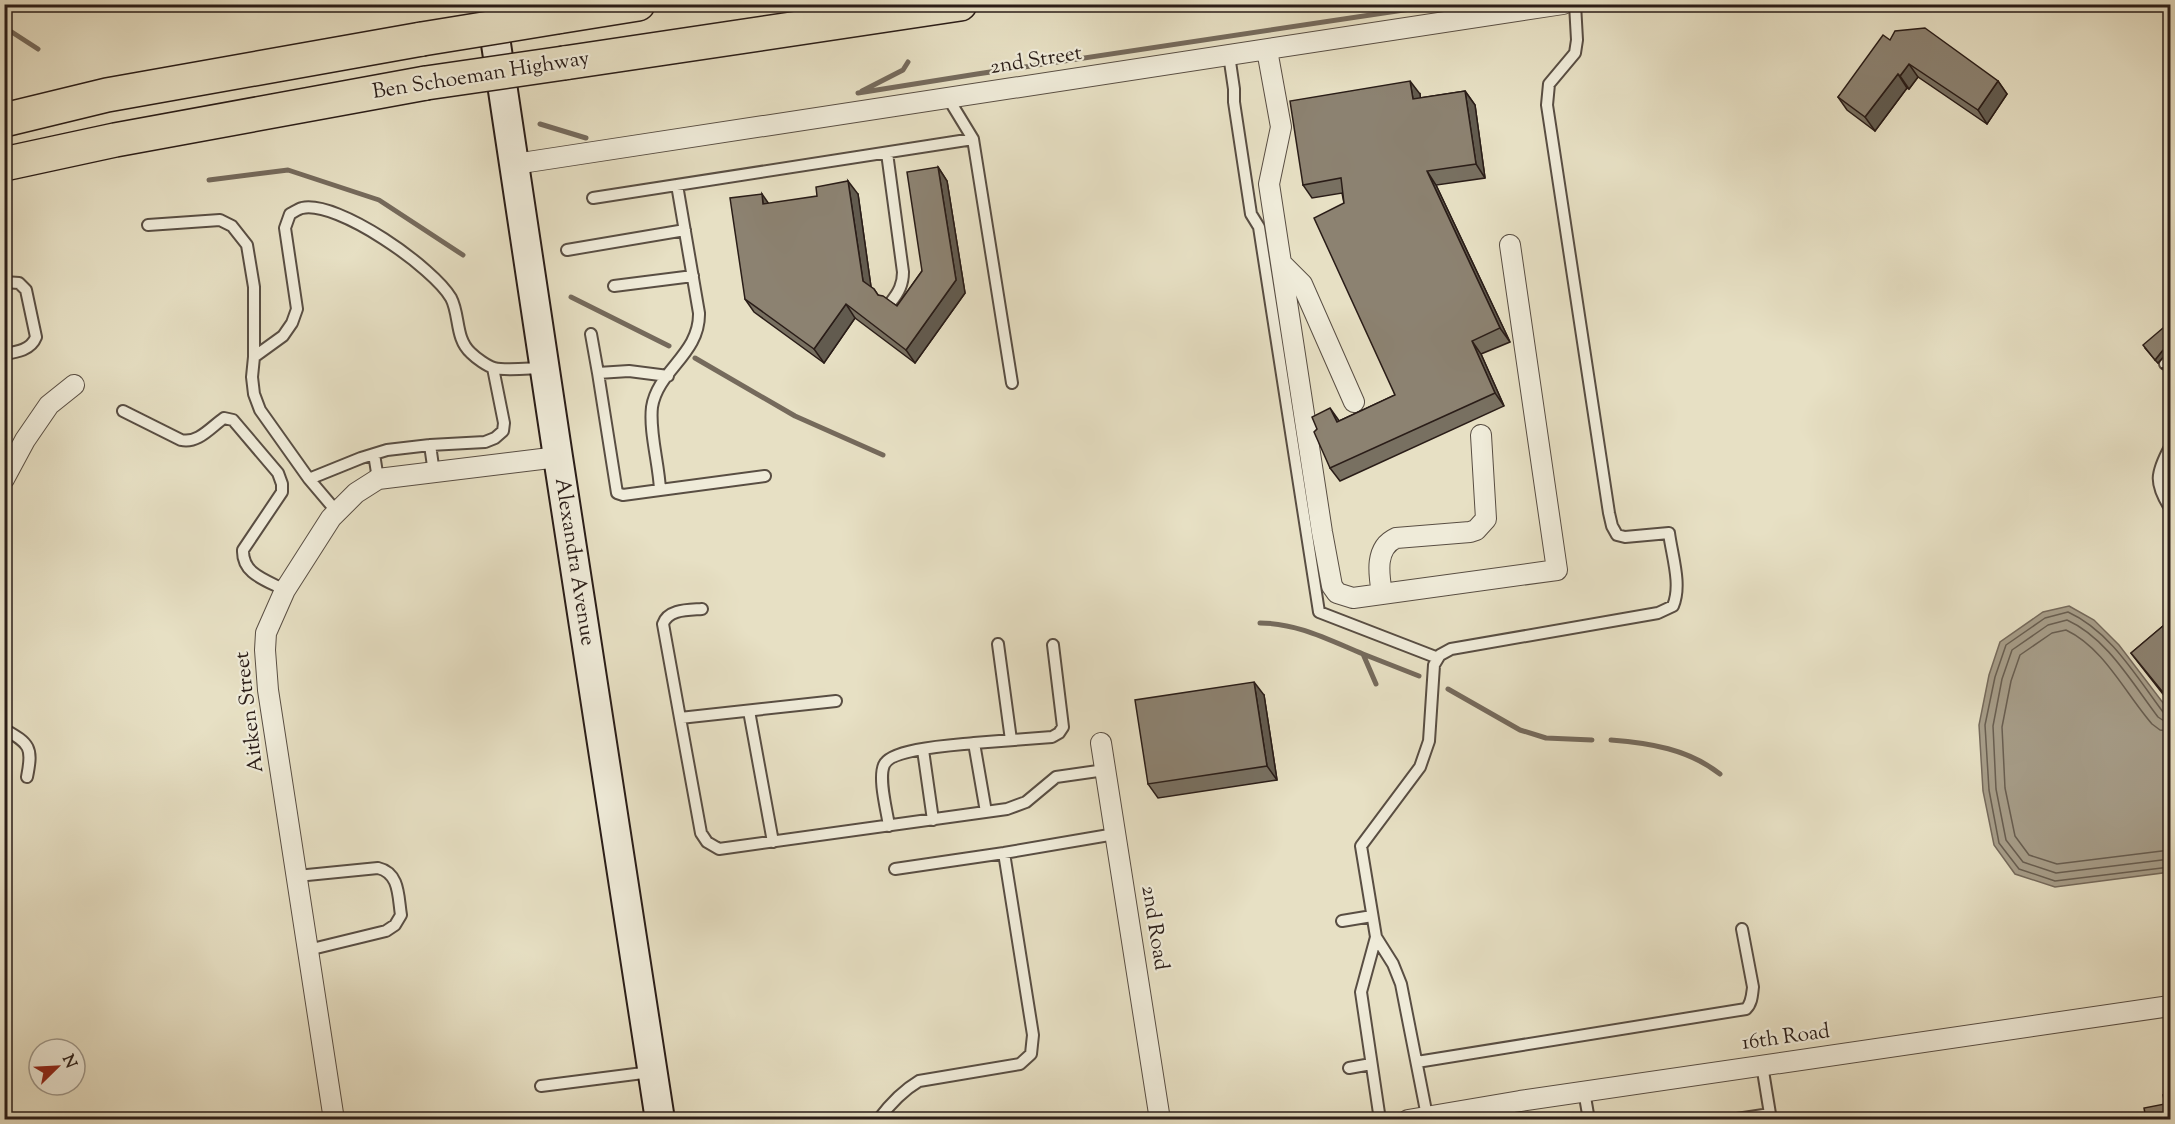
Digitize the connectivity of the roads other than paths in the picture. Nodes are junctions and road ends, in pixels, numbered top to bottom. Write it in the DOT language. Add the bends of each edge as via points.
graph roads {
  1 [pos="490,4"];
  2 [pos="638,4"];
  3 [pos="960,4"];
  4 [pos="1563,4"];
  5 [pos="1575,4"];
  6 [pos="1267,50"];
  7 [pos="1229,56"];
  8 [pos="948,98"];
  9 [pos="4,120"];
  10 [pos="973,139"];
  11 [pos="886,153"];
  12 [pos="4,164"];
  13 [pos="515,164"];
  14 [pos="677,185"];
  15 [pos="593,198"];
  16 [pos="148,225"];
  17 [pos="685,230"];
  18 [pos="1510,245"];
  19 [pos="567,250"];
  20 [pos="1282,264"];
  21 [pos="693,276"];
  22 [pos="4,282"];
  23 [pos="614,286"];
  24 [pos="891,302"];
  25 [pos="591,334"];
  26 [pos="4,354"];
  27 [pos="255,357"];
  28 [pos="494,368"];
  29 [pos="545,368"];
  30 [pos="598,373"];
  31 [pos="668,376"];
  32 [pos="1011,383"];
  33 [pos="74,385"];
  34 [pos="1354,402"];
  35 [pos="123,411"];
  36 [pos="1481,435"];
  37 [pos="430,445"];
  38 [pos="2170,447"];
  39 [pos="374,454"];
  40 [pos="558,457"];
  41 [pos="434,473"];
  42 [pos="765,476"];
  43 [pos="4,479"];
  44 [pos="309,479"];
  45 [pos="378,479"];
  46 [pos="660,490"];
  47 [pos="2170,508"];
  48 [pos="338,512"];
  49 [pos="285,590"];
  50 [pos="1382,594"];
  51 [pos="702,609"];
  52 [pos="998,644"];
  53 [pos="1053,645"];
  54 [pos="1438,658"];
  55 [pos="836,701"];
  56 [pos="749,711"];
  57 [pos="680,718"];
  58 [pos="4,729"];
  59 [pos="1011,740"];
  60 [pos="974,742"];
  61 [pos="1101,743"];
  62 [pos="923,750"];
  63 [pos="1105,770"];
  64 [pos="27,777"];
  65 [pos="986,812"];
  66 [pos="933,820"];
  67 [pos="889,826"];
  68 [pos="1115,834"];
  69 [pos="773,842"];
  70 [pos="1004,853"];
  71 [pos="895,869"];
  72 [pos="297,876"];
  73 [pos="1372,916"];
  74 [pos="1342,921"];
  75 [pos="1742,929"];
  76 [pos="1376,937"];
  77 [pos="308,950"];
  78 [pos="2170,1006"];
  79 [pos="1417,1062"];
  80 [pos="1371,1064"];
  81 [pos="1762,1065"];
  82 [pos="1348,1068"];
  83 [pos="652,1071"];
  84 [pos="541,1086"];
  85 [pos="1584,1091"];
  86 [pos="1770,1117"];
  87 [pos="1418,1118"];
  88 [pos="334,1119"];
  89 [pos="660,1119"];
  90 [pos="878,1119"];
  91 [pos="1160,1119"];
  92 [pos="1380,1119"];
  93 [pos="1589,1119"];
  94 [pos="1730,1119"];
  1 -- 13 [label="main road, Alexandra Avenue"];
  2 -- 9 [label="highway, bridge" via="107,95"];
  3 -- 12 [label="highway, Ben Schoeman Highway, bridge" via="426,83"];
  4 -- 6 [label="street, 2nd Street"];
  5 -- 54 [label="lane" via="1575,53 1549,84 1547,105 1609,513 1617,535 1669,533 1676,600 1673,606 1658,612 1451,649"];
  6 -- 7 [label="street, 2nd Street"];
  6 -- 20 [label="street" via="1281,127 1269,184"];
  7 -- 8 [label="street, 2nd Street"];
  7 -- 54 [label="lane" via="1251,214 1259,226 1319,612"];
  8 -- 10 [label="lane"];
  8 -- 13 [label="street, 2nd Street"];
  10 -- 11 [label="lane"];
  10 -- 32 [label="lane"];
  11 -- 14 [label="lane"];
  11 -- 24 [label="lane" via="903,272 899,292"];
  13 -- 29 [label="main road, Alexandra Avenue"];
  14 -- 15 [label="lane"];
  14 -- 17 [label="lane"];
  16 -- 27 [label="lane" via="220,220 240,234 247,245 254,287"];
  17 -- 19 [label="lane"];
  17 -- 21 [label="lane"];
  18 -- 50 [label="street" via="1557,570"];
  20 -- 34 [label="street" via="1302,284"];
  20 -- 50 [label="street" via="1332,586 1337,593 1353,598"];
  21 -- 23 [label="lane"];
  21 -- 31 [label="lane" via="699,325 696,338"];
  22 -- 26 [label="lane" via="19,283 26,290 36,337 34,343 19,352"];
  25 -- 30 [label="lane"];
  27 -- 28 [label="lane" via="283,336 297,309 285,228 290,214 302,208 318,208 341,214 381,236 443,285 453,301 462,339 470,352"];
  27 -- 44 [label="lane" via="252,377 260,410"];
  28 -- 29 [label="lane"];
  28 -- 37 [label="lane" via="503,431 485,442"];
  29 -- 40 [label="main road, Alexandra Avenue"];
  30 -- 31 [label="lane" via="629,371"];
  30 -- 46 [label="lane" via="617,493"];
  31 -- 46 [label="lane" via="652,406"];
  33 -- 43 [label="street" via="49,405"];
  35 -- 49 [label="lane" via="189,442 224,418 233,420 278,473 282,484 282,492 243,550 243,560 249,570"];
  36 -- 50 [label="street" via="1486,519 1470,532 1396,538 1388,542 1379,572"];
  37 -- 39 [label="lane"];
  37 -- 41 [label="lane"];
  38 -- 47 [label="lane" via="2161,464 2158,485"];
  39 -- 44 [label="lane"];
  39 -- 45 [label="lane"];
  40 -- 41 [label="street, Aitken Street"];
  40 -- 83 [label="main road, Alexandra Avenue"];
  41 -- 45 [label="street, Aitken Street"];
  42 -- 46 [label="lane"];
  44 -- 48 [label="lane"];
  45 -- 48 [label="street, Aitken Street" via="356,493"];
  48 -- 49 [label="street, Aitken Street"];
  49 -- 72 [label="street, Aitken Street" via="266,633 265,650"];
  51 -- 57 [label="lane" via="672,613 663,624"];
  52 -- 59 [label="lane"];
  53 -- 59 [label="lane" via="1063,727 1052,737"];
  54 -- 73 [label="lane" via="1434,665 1429,741 1420,767 1361,846"];
  55 -- 56 [label="lane"];
  56 -- 57 [label="lane"];
  56 -- 69 [label="lane"];
  57 -- 69 [label="lane" via="701,832 707,842 719,849"];
  58 -- 64 [label="lane" via="29,749"];
  59 -- 60 [label="lane"];
  60 -- 62 [label="lane"];
  60 -- 65 [label="lane"];
  61 -- 63 [label="street, 2nd Road"];
  62 -- 66 [label="lane"];
  62 -- 67 [label="lane" via="886,760 882,777"];
  63 -- 65 [label="lane" via="1056,777 1026,802"];
  63 -- 68 [label="street, 2nd Road"];
  65 -- 66 [label="lane"];
  66 -- 67 [label="lane"];
  67 -- 69 [label="lane"];
  68 -- 70 [label="lane"];
  68 -- 91 [label="street, 2nd Road"];
  70 -- 71 [label="lane"];
  70 -- 90 [label="lane" via="1034,1035 1031,1054 1020,1064 919,1081 906,1088"];
  72 -- 77 [label="street, Aitken Street"];
  72 -- 77 [label="lane" via="387,870 395,878 401,915 386,931"];
  73 -- 74 [label="lane"];
  73 -- 76 [label="lane"];
  75 -- 79 [label="lane" via="1752,987 1746,1009"];
  76 -- 79 [label="lane" via="1401,984"];
  76 -- 80 [label="lane" via="1360,992"];
  77 -- 88 [label="street, Aitken Street"];
  78 -- 81 [label="street, 16th Road"];
  79 -- 87 [label="lane"];
  80 -- 82 [label="lane"];
  80 -- 92 [label="lane"];
  81 -- 85 [label="street, 16th Road"];
  81 -- 86 [label="lane"];
  83 -- 84 [label="lane"];
  83 -- 89 [label="main road, Alexandra Avenue"];
  85 -- 87 [label="street, 16th Road"];
  85 -- 93 [label="lane"];
  86 -- 94 [label="lane"];
}
